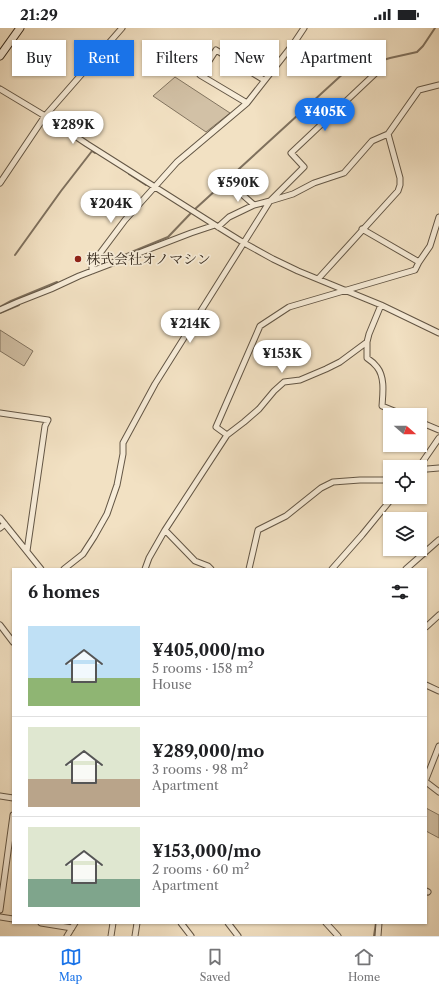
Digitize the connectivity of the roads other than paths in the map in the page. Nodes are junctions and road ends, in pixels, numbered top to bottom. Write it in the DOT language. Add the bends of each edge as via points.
graph roads {
  1 [pos="20,28"];
  2 [pos="122,28"];
  3 [pos="304,28"];
  4 [pos="0,56"];
  5 [pos="373,76"];
  6 [pos="264,80"];
  7 [pos="439,85"];
  8 [pos="0,89"];
  9 [pos="246,103"];
  10 [pos="45,116"];
  11 [pos="388,134"];
  12 [pos="228,182"];
  13 [pos="0,183"];
  14 [pos="155,187"];
  15 [pos="270,201"];
  16 [pos="254,205"];
  17 [pos="439,217"];
  18 [pos="216,226"];
  19 [pos="362,229"];
  20 [pos="244,243"];
  21 [pos="419,262"];
  22 [pos="92,271"];
  23 [pos="318,278"];
  24 [pos="347,290"];
  25 [pos="381,305"];
  26 [pos="0,310"];
  27 [pos="439,333"];
  28 [pos="367,342"];
  29 [pos="387,408"];
  30 [pos="0,413"];
  31 [pos="427,425"];
  32 [pos="439,430"];
  33 [pos="227,435"];
  34 [pos="439,438"];
  35 [pos="424,460"];
  36 [pos="427,468"];
  37 [pos="439,468"];
  38 [pos="383,480"];
  39 [pos="388,504"];
  40 [pos="0,518"];
  41 [pos="5,524"];
  42 [pos="0,528"];
  43 [pos="165,530"];
  44 [pos="439,540"];
  45 [pos="27,551"];
  46 [pos="40,568"];
  47 [pos="65,568"];
  48 [pos="145,568"];
  49 [pos="210,568"];
  50 [pos="249,568"];
  51 [pos="333,568"];
  52 [pos="407,568"];
  53 [pos="439,615"];
  54 [pos="0,625"];
  55 [pos="427,626"];
  56 [pos="12,641"];
  57 [pos="427,685"];
  58 [pos="439,691"];
  59 [pos="439,746"];
  60 [pos="427,777"];
  61 [pos="427,781"];
  62 [pos="439,792"];
  63 [pos="0,796"];
  64 [pos="12,798"];
  65 [pos="12,822"];
  66 [pos="0,910"];
  67 [pos="0,916"];
  68 [pos="12,919"];
  69 [pos="57,924"];
  70 [pos="113,924"];
  71 [pos="137,924"];
  72 [pos="182,924"];
  73 [pos="229,924"];
  74 [pos="327,924"];
  75 [pos="379,924"];
  76 [pos="73,925"];
  77 [pos="235,935"];
  78 [pos="67,936"];
  79 [pos="112,936"];
  80 [pos="135,936"];
  81 [pos="191,936"];
  82 [pos="338,936"];
  83 [pos="378,936"];
  1 -- 4 [label="street"];
  2 -- 10 [label="street"];
  3 -- 6 [label="street"];
  5 -- 15 [label="street" via="291,153 304,167"];
  6 -- 9 [label="street"];
  6 -- 9 [label="street" via="216,50 200,75"];
  7 -- 11 [label="street" via="419,90"];
  8 -- 10 [label="street"];
  9 -- 14 [label="street" via="177,162"];
  10 -- 13 [label="street"];
  10 -- 14 [label="street"];
  11 -- 15 [label="street" via="372,141 344,173"];
  11 -- 19 [label="street" via="400,185 398,191"];
  12 -- 16 [label="street"];
  14 -- 18 [label="street"];
  14 -- 22 [label="street" via="101,251 92,264"];
  15 -- 16 [label="street"];
  15 -- 20 [label="street"];
  16 -- 18 [label="street"];
  17 -- 21 [label="street" via="430,246"];
  18 -- 20 [label="street"];
  18 -- 22 [label="street"];
  19 -- 21 [label="street"];
  19 -- 23 [label="street"];
  20 -- 23 [label="street" via="292,268"];
  20 -- 47 [label="street" via="155,384 124,443 117,485 107,514 83,554"];
  21 -- 24 [label="street" via="415,270"];
  22 -- 26 [label="street"];
  23 -- 24 [label="street"];
  24 -- 25 [label="street"];
  24 -- 33 [label="street" via="289,307 260,326 216,427"];
  25 -- 27 [label="street"];
  25 -- 28 [label="street"];
  28 -- 29 [label="street" via="366,358 376,366 380,374 384,388 382,406"];
  28 -- 33 [label="street" via="326,369 300,380 284,382 259,409"];
  30 -- 45 [label="street" via="48,420 45,426"];
  31 -- 32 [label="street"];
  33 -- 43 [label="street"];
  34 -- 35 [label="street"];
  36 -- 37 [label="street"];
  38 -- 50 [label="street" via="333,482 321,488 286,516 258,530"];
  39 -- 51 [label="street"];
  40 -- 41 [label="street"];
  41 -- 42 [label="street"];
  41 -- 45 [label="street"];
  43 -- 48 [label="street"];
  43 -- 49 [label="street" via="195,561"];
  44 -- 52 [label="street"];
  45 -- 46 [label="street"];
  53 -- 55 [label="street"];
  54 -- 56 [label="street"];
  57 -- 58 [label="street"];
  59 -- 60 [label="street"];
  61 -- 62 [label="street"];
  63 -- 64 [label="street"];
  65 -- 66 [label="street"];
  67 -- 68 [label="street"];
  69 -- 76 [label="street"];
  70 -- 79 [label="street"];
  71 -- 80 [label="street"];
  72 -- 81 [label="street"];
  73 -- 77 [label="street"];
  74 -- 82 [label="street"];
  75 -- 83 [label="street"];
  76 -- 78 [label="street"];
}
